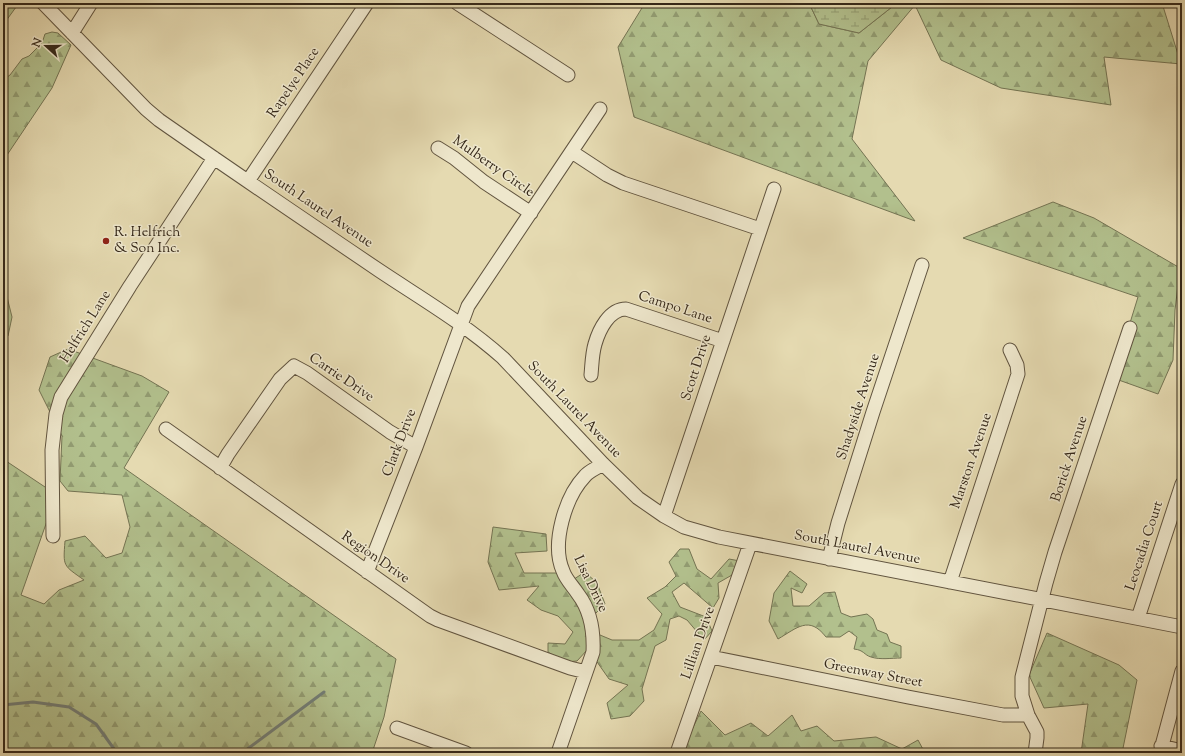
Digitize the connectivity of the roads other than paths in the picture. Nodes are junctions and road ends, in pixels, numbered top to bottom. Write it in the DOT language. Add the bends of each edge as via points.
graph roads {
  1 [pos="43,3"];
  2 [pos="91,3"];
  3 [pos="367,3"];
  4 [pos="457,3"];
  5 [pos="72,33"];
  6 [pos="568,75"];
  7 [pos="600,108"];
  8 [pos="438,148"];
  9 [pos="572,152"];
  10 [pos="214,158"];
  11 [pos="248,181"];
  12 [pos="774,189"];
  13 [pos="531,213"];
  14 [pos="760,229"];
  15 [pos="922,265"];
  16 [pos="461,324"];
  17 [pos="1130,328"];
  18 [pos="723,341"];
  19 [pos="1010,350"];
  20 [pos="591,375"];
  21 [pos="166,429"];
  22 [pos="416,447"];
  23 [pos="603,464"];
  24 [pos="220,468"];
  25 [pos="1182,484"];
  26 [pos="664,516"];
  27 [pos="53,536"];
  28 [pos="750,544"];
  29 [pos="829,559"];
  30 [pos="367,572"];
  31 [pos="950,582"];
  32 [pos="1042,600"];
  33 [pos="1138,618"];
  34 [pos="1182,627"];
  35 [pos="711,657"];
  36 [pos="1182,671"];
  37 [pos="586,672"];
  38 [pos="1028,715"];
  39 [pos="397,728"];
  40 [pos="1161,750"];
  41 [pos="1182,751"];
  42 [pos="466,753"];
  43 [pos="558,753"];
  44 [pos="677,753"];
  45 [pos="1035,753"];
  1 -- 5 [label="street, South Laurel Avenue"];
  2 -- 5 [label="street"];
  3 -- 11 [label="street, Rapelye Place"];
  4 -- 6 [label="street"];
  5 -- 10 [label="street, South Laurel Avenue" via="146,109"];
  7 -- 9 [label="street"];
  8 -- 13 [label="street, Mulberry Circle"];
  9 -- 13 [label="street"];
  9 -- 14 [label="street" via="623,183"];
  10 -- 11 [label="street, South Laurel Avenue"];
  10 -- 27 [label="street, Helfrich Lane" via="126,293 60,401 52,450"];
  11 -- 16 [label="street, South Laurel Avenue"];
  12 -- 14 [label="street, Scott Drive"];
  13 -- 16 [label="street" via="468,306"];
  14 -- 18 [label="street, Scott Drive"];
  15 -- 29 [label="street, Shadyside Avenue" via="873,412"];
  16 -- 22 [label="street, Clark Drive"];
  16 -- 23 [label="street, South Laurel Avenue" via="503,358"];
  17 -- 32 [label="street, Borick Avenue" via="1055,552"];
  18 -- 20 [label="street, Campo Lane" via="621,309 611,315 594,345"];
  18 -- 26 [label="street, Scott Drive"];
  19 -- 31 [label="street, Marston Avenue" via="1018,374"];
  21 -- 24 [label="street, Region Drive"];
  22 -- 24 [label="street, Carrie Drive" via="294,366 280,380"];
  22 -- 30 [label="street, Clark Drive"];
  23 -- 26 [label="street, South Laurel Avenue" via="632,493"];
  23 -- 37 [label="street, Lisa Drive" via="586,474 576,489 558,540 563,571 583,601 592,624 593,652"];
  24 -- 30 [label="street, Region Drive"];
  25 -- 33 [label="street, Leocadia Court"];
  26 -- 28 [label="street, South Laurel Avenue" via="696,531"];
  28 -- 29 [label="street, South Laurel Avenue"];
  28 -- 35 [label="street, Lillian Drive"];
  29 -- 31 [label="street, South Laurel Avenue"];
  30 -- 37 [label="street, Region Drive" via="438,620"];
  31 -- 32 [label="street, South Laurel Avenue"];
  32 -- 33 [label="street, South Laurel Avenue"];
  32 -- 38 [label="street, Borick Avenue" via="1022,677 1022,696"];
  33 -- 34 [label="street, South Laurel Avenue"];
  35 -- 38 [label="street, Greenway Street" via="1002,715"];
  35 -- 44 [label="street, Lillian Drive"];
  36 -- 40 [label="street"];
  37 -- 43 [label="street, Lisa Drive"];
  38 -- 45 [label="street, Borick Avenue" via="1037,732"];
  39 -- 42 [label="street"];
  40 -- 41 [label="street"];
}
